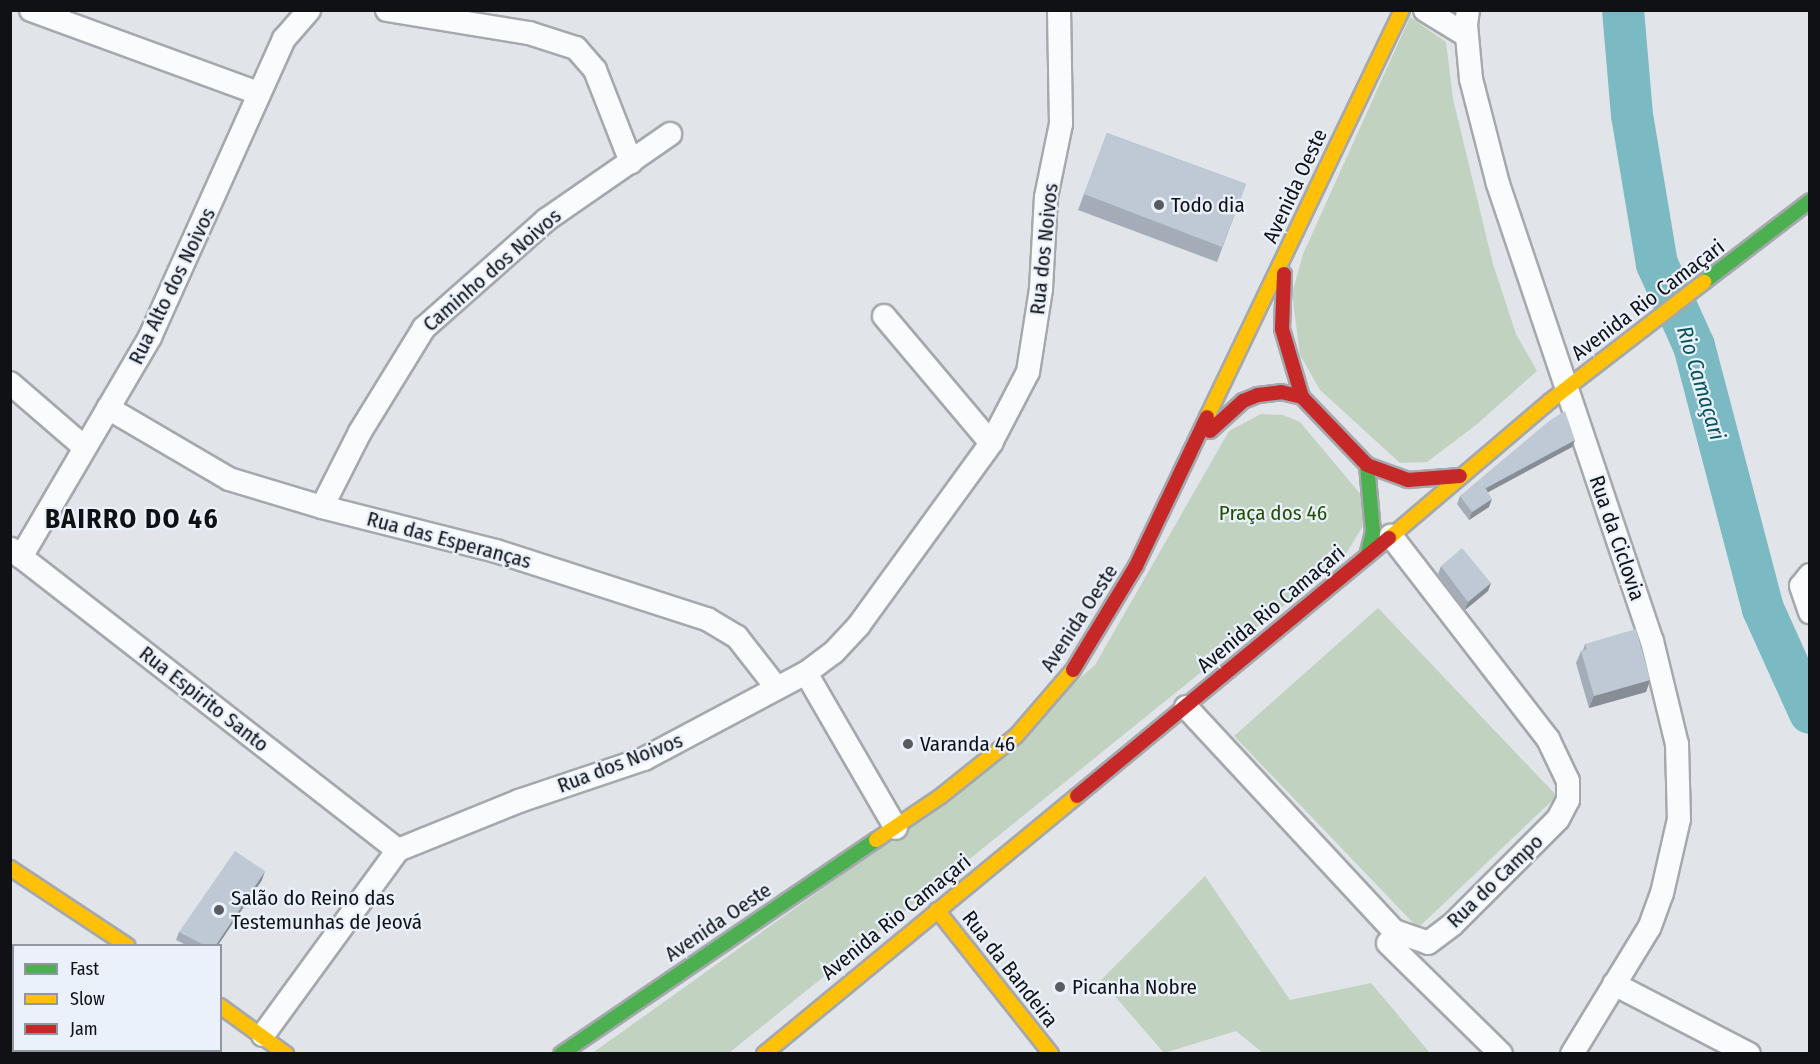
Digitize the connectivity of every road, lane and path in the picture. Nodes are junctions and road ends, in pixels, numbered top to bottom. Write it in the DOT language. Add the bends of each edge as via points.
graph roads {
  1 [pos="32,10"];
  2 [pos="309,10"];
  3 [pos="387,10"];
  4 [pos="1059,10"];
  5 [pos="1402,10"];
  6 [pos="1425,10"];
  7 [pos="1468,10"];
  8 [pos="1466,35"];
  9 [pos="258,93"];
  10 [pos="670,134"];
  11 [pos="630,162"];
  12 [pos="1809,201"];
  13 [pos="1287,252"];
  14 [pos="884,316"];
  15 [pos="10,383"];
  16 [pos="1565,388"];
  17 [pos="1302,397"];
  18 [pos="108,408"];
  19 [pos="991,443"];
  20 [pos="1197,445"];
  21 [pos="83,446"];
  22 [pos="1367,465"];
  23 [pos="1460,476"];
  24 [pos="322,507"];
  25 [pos="1391,536"];
  26 [pos="16,553"];
  27 [pos="1367,556"];
  28 [pos="1809,574"];
  29 [pos="1809,612"];
  30 [pos="806,673"];
  31 [pos="776,687"];
  32 [pos="1186,707"];
  33 [pos="896,828"];
  34 [pos="398,850"];
  35 [pos="10,868"];
  36 [pos="937,910"];
  37 [pos="1388,943"];
  38 [pos="126,944"];
  39 [pos="1614,984"];
  40 [pos="222,1007"];
  41 [pos="263,1035"];
  42 [pos="286,1053"];
  43 [pos="561,1053"];
  44 [pos="764,1053"];
  45 [pos="1051,1053"];
  46 [pos="1501,1053"];
  47 [pos="1572,1053"];
  48 [pos="1749,1053"];
  1 -- 9 [label="street"];
  2 -- 9 [label="street, Rua Alto dos Noivos" via="284,39"];
  3 -- 11 [label="street" via="512,29 576,48 595,70"];
  4 -- 19 [label="street, Rua dos Noivos" via="1061,124 1045,206 1033,347 1028,372"];
  5 -- 13 [label="street, Avenida Oeste"];
  6 -- 8 [label="street"];
  7 -- 8 [label="street, Rua da Ciclovia"];
  8 -- 16 [label="street, Rua da Ciclovia" via="1473,88 1498,184"];
  9 -- 18 [label="street, Rua Alto dos Noivos" via="187,260 150,337"];
  10 -- 11 [label="street, Caminho dos Noivos"];
  11 -- 24 [label="street, Caminho dos Noivos" via="520,241 424,328 360,432"];
  12 -- 16 [label="street, Avenida Rio Camaçari"];
  13 -- 17 [label="street" via="1282,329"];
  13 -- 20 [label="street, Avenida Oeste"];
  14 -- 19 [label="street"];
  15 -- 21 [label="street"];
  16 -- 23 [label="street, Avenida Rio Camaçari"];
  16 -- 39 [label="street, Rua da Ciclovia" via="1669,699 1681,787 1672,860 1662,893 1648,928"];
  17 -- 20 [label="street" via="1281,392 1242,401"];
  17 -- 22 [label="street"];
  18 -- 21 [label="street, Rua Alto dos Noivos"];
  18 -- 24 [label="street, Rua das Esperanças" via="229,479"];
  19 -- 30 [label="street, Rua dos Noivos" via="859,625 834,652"];
  20 -- 33 [label="street, Avenida Oeste" via="1112,611 1056,693 1016,736"];
  21 -- 26 [label="street, Rua Alto dos Noivos"];
  22 -- 23 [label="street" via="1408,480"];
  22 -- 27 [label="street" via="1373,532"];
  23 -- 25 [label="street, Avenida Rio Camaçari"];
  24 -- 31 [label="street, Rua das Esperanças" via="496,551 707,619 737,637"];
  25 -- 27 [label="street, Avenida Rio Camaçari"];
  25 -- 32 [label="street, Rua do Campo" via="1548,739 1568,781 1568,800 1558,819 1453,924 1428,943 1394,931"];
  26 -- 34 [label="street, Rua Espirito Santo"];
  27 -- 32 [label="street, Avenida Rio Camaçari"];
  28 -- 29 [label="street" via="1801,586"];
  30 -- 31 [label="street, Rua dos Noivos"];
  30 -- 33 [label="street"];
  31 -- 34 [label="street, Rua dos Noivos" via="644,759 519,801"];
  32 -- 36 [label="street, Avenida Rio Camaçari"];
  33 -- 43 [label="street, Avenida Oeste"];
  34 -- 41 [label="street"];
  35 -- 38 [label="street"];
  36 -- 44 [label="street, Avenida Rio Camaçari"];
  36 -- 45 [label="street, Rua da Bandeira"];
  37 -- 46 [label="street"];
  39 -- 47 [label="street, Rua da Ciclovia"];
  39 -- 48 [label="street"];
  40 -- 41 [label="street"];
  41 -- 42 [label="street"];
}
